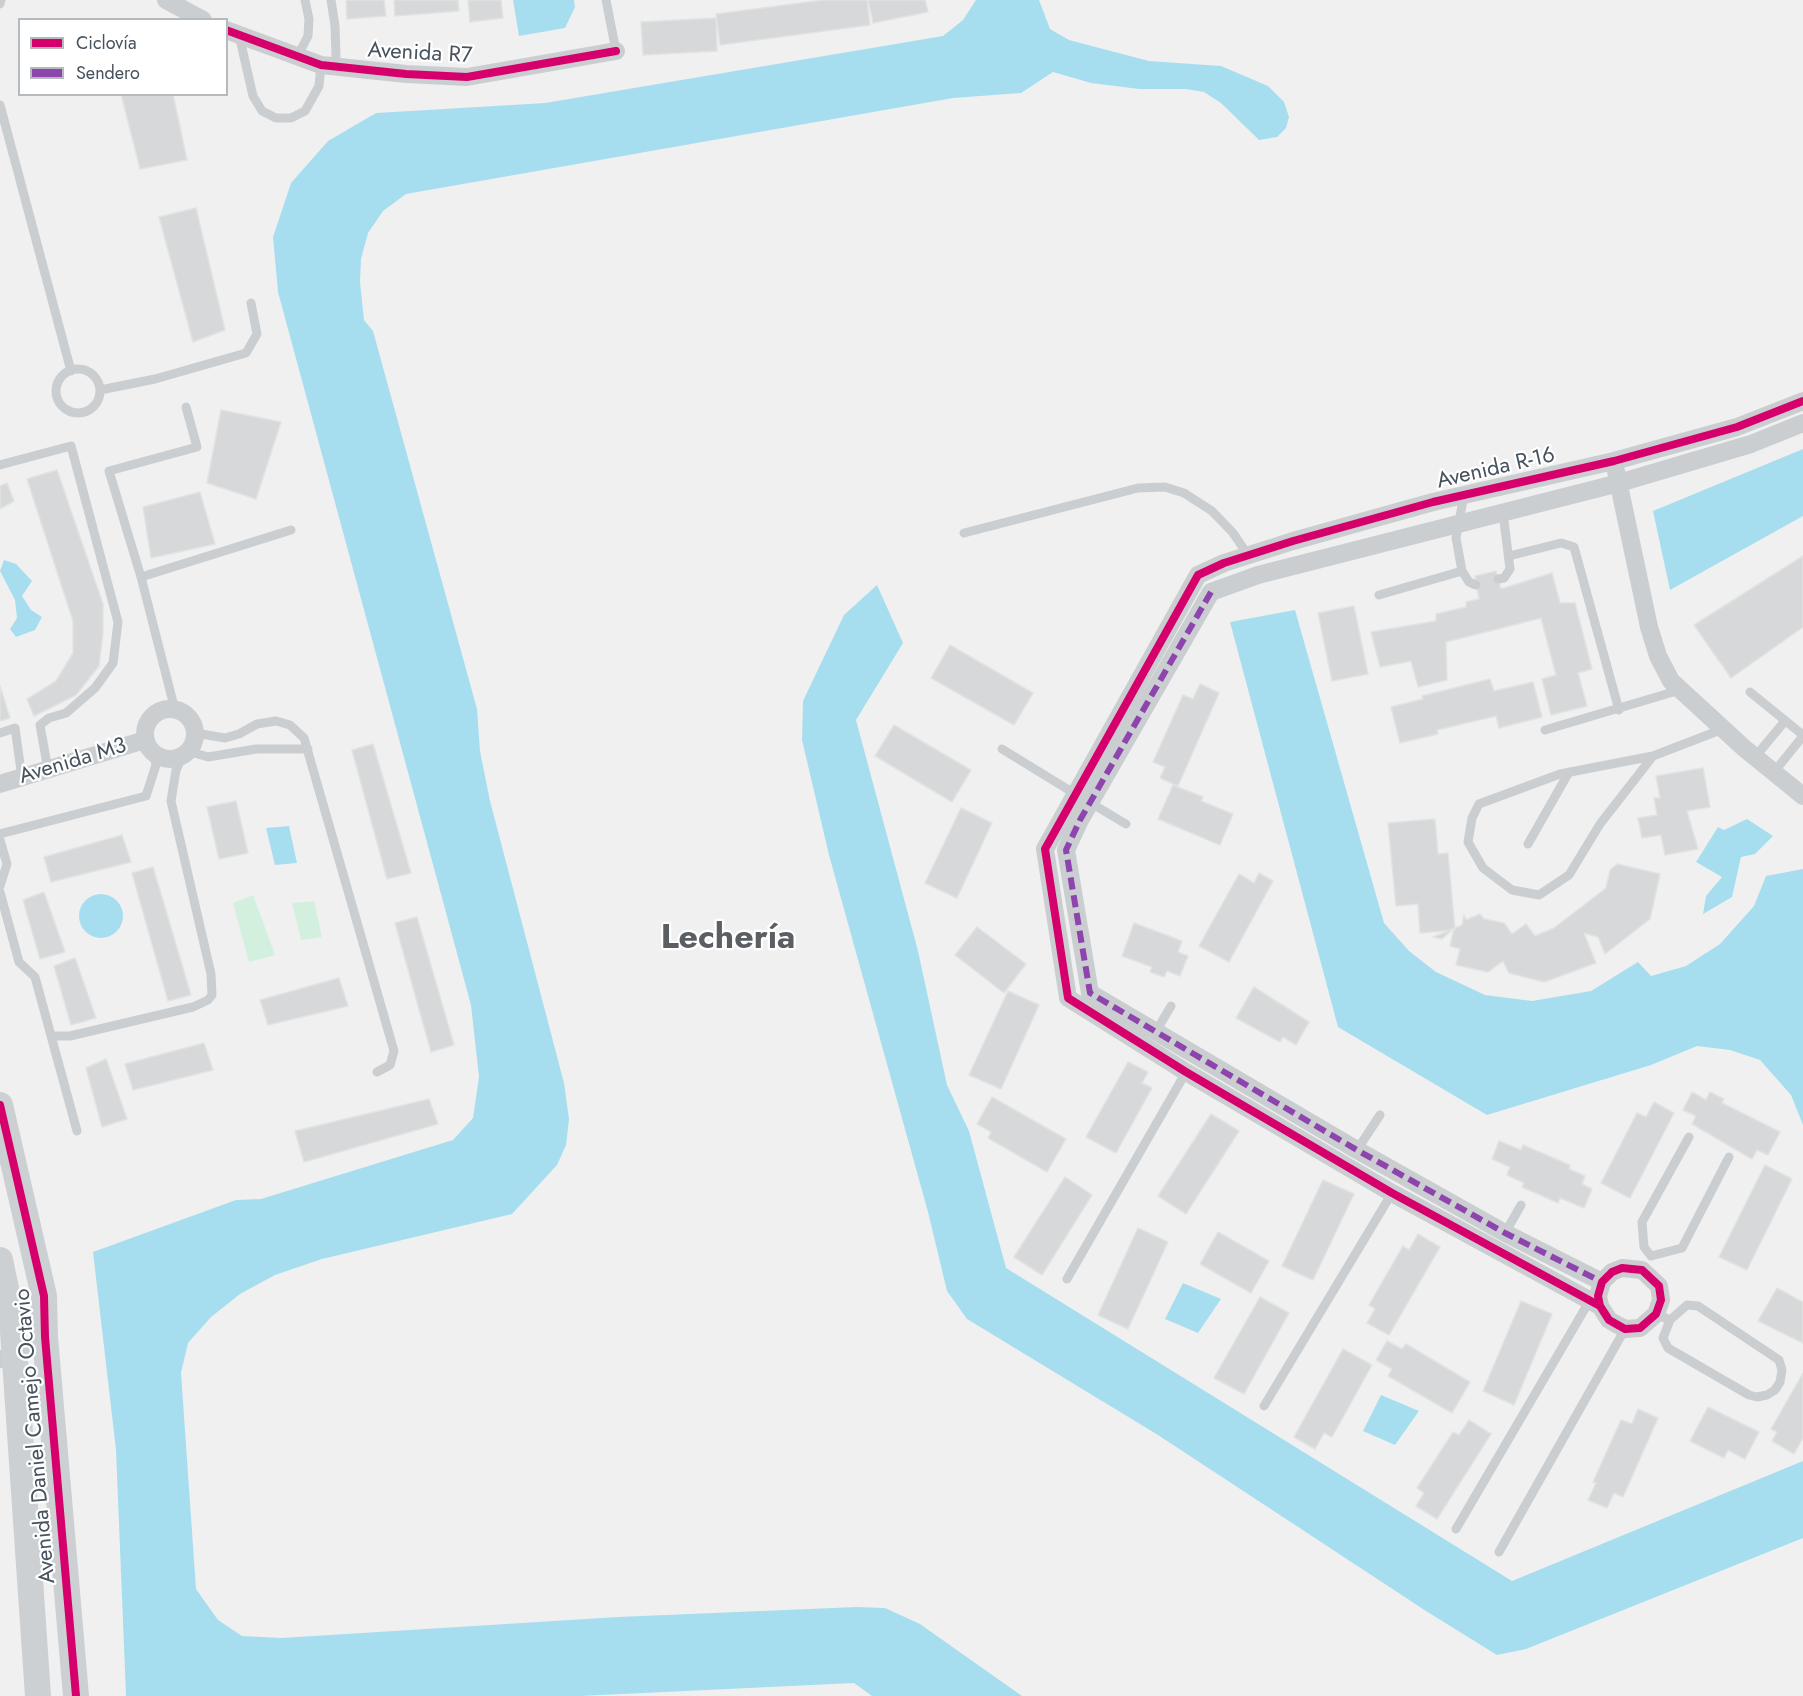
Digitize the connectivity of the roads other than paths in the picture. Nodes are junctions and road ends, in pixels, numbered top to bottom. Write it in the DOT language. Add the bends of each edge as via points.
graph roads {
  1 [pos="166,0"];
  2 [pos="305,0"];
  3 [pos="331,0"];
  4 [pos="606,0"];
  5 [pos="199,18"];
  6 [pos="233,33"];
  7 [pos="616,51"];
  8 [pos="297,57"];
  9 [pos="327,66"];
  10 [pos="0,105"];
  11 [pos="251,303"];
  12 [pos="71,371"];
  13 [pos="100,390"];
  14 [pos="1803,401"];
  15 [pos="186,407"];
  16 [pos="1803,423"];
  17 [pos="1614,461"];
  18 [pos="0,465"];
  19 [pos="1619,483"];
  20 [pos="1464,495"];
  21 [pos="1503,513"];
  22 [pos="1457,525"];
  23 [pos="291,530"];
  24 [pos="964,533"];
  25 [pos="1248,555"];
  26 [pos="1509,556"];
  27 [pos="1462,572"];
  28 [pos="1198,575"];
  29 [pos="141,577"];
  30 [pos="1498,579"];
  31 [pos="1476,585"];
  32 [pos="1211,592"];
  33 [pos="1379,595"];
  34 [pos="1680,690"];
  35 [pos="1750,693"];
  36 [pos="175,710"];
  37 [pos="1618,710"];
  38 [pos="1785,721"];
  39 [pos="1723,729"];
  40 [pos="1545,730"];
  41 [pos="0,733"];
  42 [pos="195,733"];
  43 [pos="1803,735"];
  44 [pos="149,747"];
  45 [pos="309,749"];
  46 [pos="1002,749"];
  47 [pos="186,753"];
  48 [pos="1653,756"];
  49 [pos="1755,757"];
  50 [pos="48,771"];
  51 [pos="1569,772"];
  52 [pos="1774,772"];
  53 [pos="21,778"];
  54 [pos="0,784"];
  55 [pos="1803,796"];
  56 [pos="1082,798"];
  57 [pos="1126,824"];
  58 [pos="0,834"];
  59 [pos="0,840"];
  60 [pos="1528,844"];
  61 [pos="0,886"];
  62 [pos="0,892"];
  63 [pos="1171,1006"];
  64 [pos="1156,1031"];
  65 [pos="52,1036"];
  66 [pos="1146,1048"];
  67 [pos="377,1072"];
  68 [pos="1186,1072"];
  69 [pos="0,1105"];
  70 [pos="1298,1115"];
  71 [pos="1380,1115"];
  72 [pos="77,1131"];
  73 [pos="1288,1132"];
  74 [pos="1689,1137"];
  75 [pos="1357,1150"];
  76 [pos="1729,1157"];
  77 [pos="1347,1166"];
  78 [pos="1392,1193"];
  79 [pos="1521,1205"];
  80 [pos="1505,1233"];
  81 [pos="1494,1251"];
  82 [pos="0,1260"];
  83 [pos="1646,1263"];
  84 [pos="1067,1279"];
  85 [pos="1602,1282"];
  86 [pos="1595,1303"];
  87 [pos="1663,1317"];
  88 [pos="1625,1329"];
  89 [pos="45,1337"];
  90 [pos="7,1347"];
  91 [pos="0,1403"];
  92 [pos="1264,1406"];
  93 [pos="19,1428"];
  94 [pos="1456,1529"];
  95 [pos="1499,1552"];
  96 [pos="38,1696"];
  97 [pos="76,1696"];
  1 -- 5 [label="street"];
  2 -- 8 [label="lane" via="308,36"];
  3 -- 9 [label="lane" via="336,57"];
  4 -- 7 [label="lane"];
  6 -- 8 [label="street, Avenida R7"];
  6 -- 9 [label="lane" via="253,96 262,111 276,118 291,118 305,111"];
  7 -- 9 [label="street, Avenida R7" via="467,77"];
  8 -- 9 [label="street, Avenida R7"];
  10 -- 12 [label="lane"];
  11 -- 13 [label="lane" via="256,334 246,353"];
  12 -- 13 [label="lane" via="93,375"];
  12 -- 13 [label="lane" via="56,387 57,399 68,411 90,410 98,401"];
  14 -- 17 [label="street, Avenida R-16" via="1737,427"];
  15 -- 29 [label="lane" via="197,447 109,471"];
  16 -- 19 [label="street, Avenida R-16" via="1751,444"];
  17 -- 19 [label="street"];
  17 -- 20 [label="street, Avenida R-16"];
  18 -- 50 [label="lane" via="71,446 118,622 113,663 95,688 66,713 40,725"];
  19 -- 21 [label="street, Avenida R-16"];
  19 -- 34 [label="street" via="1649,627 1658,656"];
  20 -- 22 [label="lane"];
  20 -- 25 [label="street, Avenida R-16"];
  21 -- 22 [label="street, Avenida R-16"];
  21 -- 26 [label="lane"];
  22 -- 27 [label="lane"];
  22 -- 32 [label="street, Avenida R-16" via="1258,575"];
  23 -- 29 [label="lane"];
  24 -- 25 [label="lane" via="1156,486 1184,493 1203,504 1233,533"];
  25 -- 28 [label="street, Avenida R-16"];
  26 -- 30 [label="lane" via="1510,569 1504,578"];
  26 -- 37 [label="lane" via="1561,543 1574,547"];
  27 -- 31 [label="lane"];
  27 -- 33 [label="lane"];
  28 -- 32 [label="street"];
  28 -- 56 [label="street"];
  29 -- 36 [label="lane"];
  32 -- 56 [label="street"];
  34 -- 37 [label="lane"];
  34 -- 39 [label="street"];
  35 -- 38 [label="lane"];
  36 -- 42 [label="street" via="191,721"];
  36 -- 44 [label="street" via="161,711 150,719 144,732"];
  37 -- 40 [label="lane"];
  38 -- 43 [label="lane"];
  38 -- 49 [label="lane"];
  39 -- 48 [label="lane"];
  39 -- 49 [label="street"];
  41 -- 53 [label="lane" via="15,728"];
  42 -- 45 [label="lane" via="225,738 257,724 276,721 298,730"];
  42 -- 47 [label="street"];
  43 -- 52 [label="lane"];
  44 -- 47 [label="street" via="165,759"];
  44 -- 50 [label="street, Avenida M3"];
  44 -- 58 [label="lane" via="156,765 146,796"];
  45 -- 47 [label="lane" via="256,749 208,757"];
  45 -- 67 [label="lane" via="394,1051 390,1065"];
  46 -- 56 [label="lane"];
  47 -- 65 [label="lane" via="176,770 171,801 211,974 212,994 193,1007 70,1036"];
  48 -- 51 [label="lane"];
  48 -- 51 [label="lane" via="1600,824 1569,875 1539,895 1512,890 1483,868 1468,842 1472,818 1479,804"];
  49 -- 52 [label="street"];
  50 -- 53 [label="street, Avenida M3"];
  51 -- 60 [label="lane"];
  52 -- 55 [label="street"];
  53 -- 54 [label="street, Avenida M3"];
  56 -- 57 [label="lane"];
  56 -- 64 [label="street" via="1066,850 1090,993"];
  56 -- 66 [label="street" via="1045,849 1068,998"];
  59 -- 61 [label="lane" via="7,864"];
  62 -- 65 [label="lane" via="19,962 35,977"];
  63 -- 64 [label="lane"];
  64 -- 66 [label="lane"];
  64 -- 70 [label="street"];
  65 -- 72 [label="lane"];
  66 -- 68 [label="street"];
  68 -- 73 [label="street"];
  68 -- 84 [label="lane"];
  69 -- 89 [label="street, Avenida Daniel Camejo Octavio" via="44,1296"];
  70 -- 73 [label="street"];
  70 -- 75 [label="street"];
  71 -- 75 [label="lane"];
  73 -- 77 [label="street"];
  74 -- 83 [label="lane" via="1642,1222"];
  75 -- 77 [label="lane"];
  75 -- 80 [label="street"];
  76 -- 83 [label="lane" via="1682,1248"];
  77 -- 78 [label="street"];
  78 -- 81 [label="street"];
  78 -- 92 [label="lane"];
  79 -- 80 [label="lane"];
  80 -- 81 [label="lane"];
  80 -- 85 [label="street"];
  81 -- 86 [label="street"];
  82 -- 90 [label="street, Avenida Daniel Camejo Octavio" via="12,1317"];
  83 -- 85 [label="street" via="1612,1272"];
  83 -- 87 [label="street" via="1659,1286"];
  85 -- 86 [label="street"];
  86 -- 88 [label="street" via="1609,1320"];
  86 -- 94 [label="lane"];
  87 -- 87 [label="lane" via="1687,1305 1698,1306 1779,1360 1780,1382 1767,1395 1749,1395 1668,1348 1663,1338"];
  87 -- 88 [label="street" via="1640,1328"];
  88 -- 95 [label="lane"];
  89 -- 90 [label="street"];
  89 -- 97 [label="street, Avenida Daniel Camejo Octavio"];
  90 -- 93 [label="street, Avenida Daniel Camejo Octavio"];
  91 -- 93 [label="street"];
  93 -- 96 [label="street, Avenida Daniel Camejo Octavio"];
}
